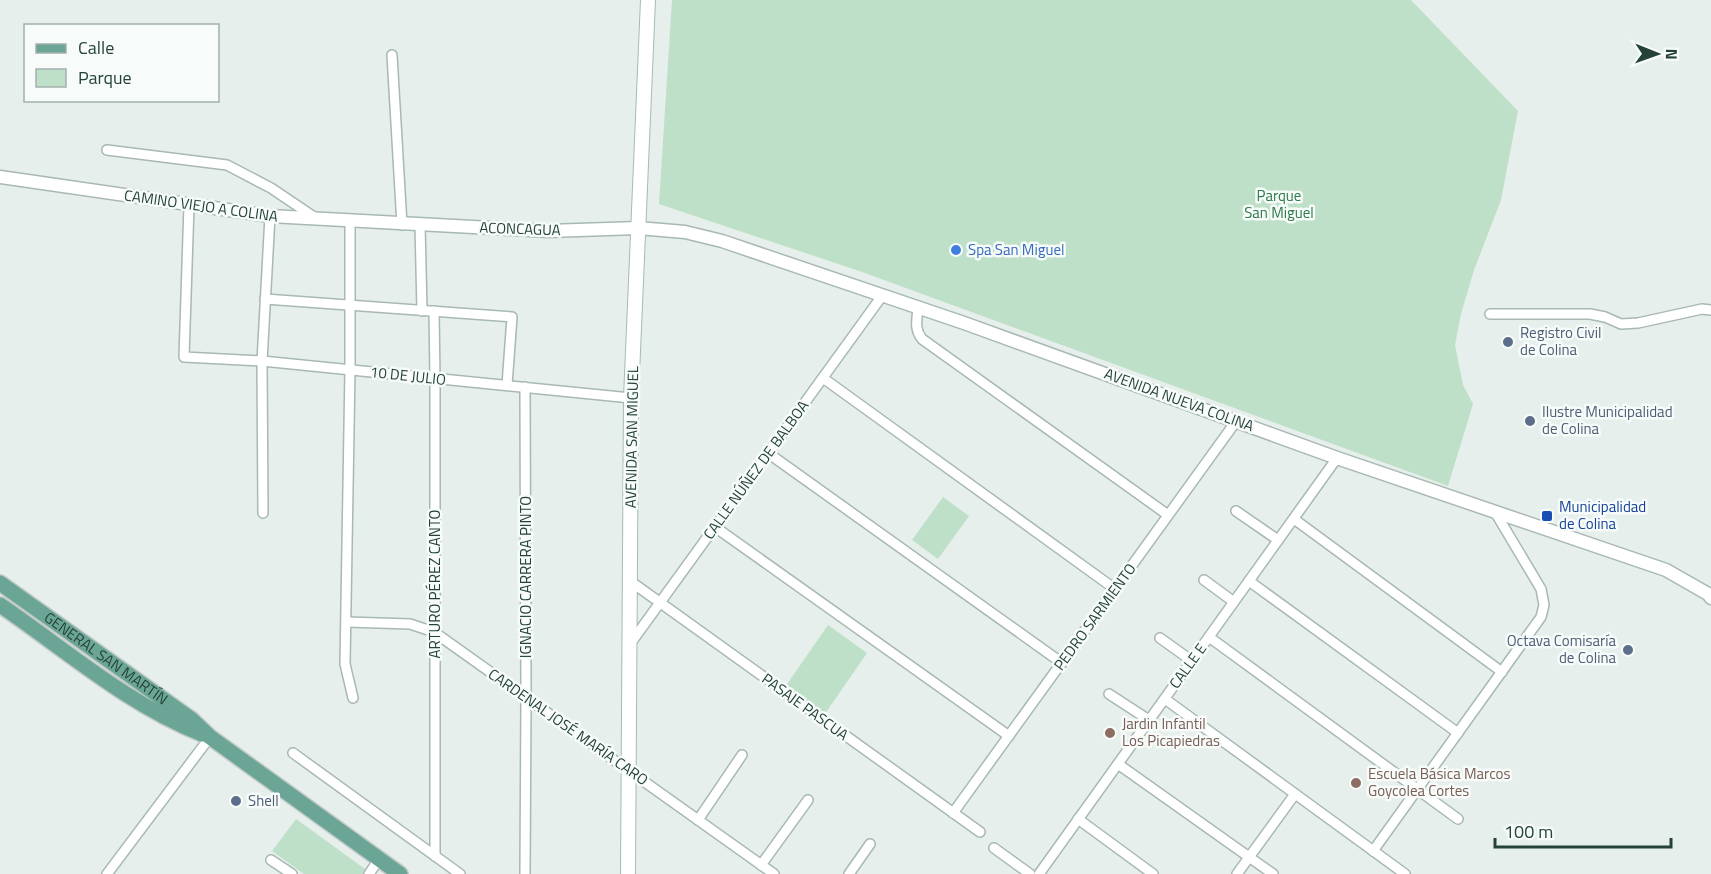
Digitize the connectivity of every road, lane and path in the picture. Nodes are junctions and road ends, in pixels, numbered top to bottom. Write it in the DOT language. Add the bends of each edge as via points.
graph roads {
  1 [pos="648,0"];
  2 [pos="392,56"];
  3 [pos="107,150"];
  4 [pos="0,177"];
  5 [pos="189,205"];
  6 [pos="270,216"];
  7 [pos="317,219"];
  8 [pos="350,221"];
  9 [pos="402,225"];
  10 [pos="420,225"];
  11 [pos="638,228"];
  12 [pos="882,296"];
  13 [pos="265,299"];
  14 [pos="350,305"];
  15 [pos="918,308"];
  16 [pos="1711,309"];
  17 [pos="422,311"];
  18 [pos="434,312"];
  19 [pos="1490,314"];
  20 [pos="262,361"];
  21 [pos="350,369"];
  22 [pos="823,378"];
  23 [pos="435,379"];
  24 [pos="507,386"];
  25 [pos="525,387"];
  26 [pos="631,398"];
  27 [pos="1237,420"];
  28 [pos="768,453"];
  29 [pos="1337,458"];
  30 [pos="1236,511"];
  31 [pos="1496,512"];
  32 [pos="262,513"];
  33 [pos="1168,515"];
  34 [pos="1294,519"];
  35 [pos="715,526"];
  36 [pos="1278,540"];
  37 [pos="1204,580"];
  38 [pos="630,581"];
  39 [pos="1249,581"];
  40 [pos="0,583"];
  41 [pos="1115,589"];
  42 [pos="1711,598"];
  43 [pos="660,602"];
  44 [pos="1234,602"];
  45 [pos="0,605"];
  46 [pos="347,622"];
  47 [pos="434,632"];
  48 [pos="1209,637"];
  49 [pos="1160,638"];
  50 [pos="629,644"];
  51 [pos="1192,661"];
  52 [pos="1062,663"];
  53 [pos="1502,672"];
  54 [pos="1109,694"];
  55 [pos="526,697"];
  56 [pos="353,698"];
  57 [pos="1165,699"];
  58 [pos="1149,720"];
  59 [pos="1458,733"];
  60 [pos="1009,736"];
  61 [pos="210,737"];
  62 [pos="292,753"];
  63 [pos="742,755"];
  64 [pos="1118,764"];
  65 [pos="629,770"];
  66 [pos="1418,789"];
  67 [pos="1295,794"];
  68 [pos="808,800"];
  69 [pos="953,813"];
  70 [pos="698,819"];
  71 [pos="1078,819"];
  72 [pos="1458,819"];
  73 [pos="980,832"];
  74 [pos="870,844"];
  75 [pos="994,848"];
  76 [pos="1373,851"];
  77 [pos="435,856"];
  78 [pos="1249,857"];
  79 [pos="379,859"];
  80 [pos="271,860"];
  81 [pos="761,865"];
  82 [pos="107,874"];
  83 [pos="291,874"];
  84 [pos="369,874"];
  85 [pos="400,874"];
  86 [pos="460,874"];
  87 [pos="525,874"];
  88 [pos="628,874"];
  89 [pos="774,874"];
  90 [pos="849,874"];
  91 [pos="1030,874"];
  92 [pos="1039,874"];
  93 [pos="1153,874"];
  94 [pos="1237,874"];
  95 [pos="1273,874"];
  96 [pos="1405,874"];
  1 -- 11 [label="main road, AVENIDA SAN MIGUEL"];
  2 -- 9 [label="street"];
  3 -- 7 [label="street" via="227,165"];
  4 -- 5 [label="street, CAMINO VIEJO A COLINA"];
  5 -- 6 [label="street, CAMINO VIEJO A COLINA"];
  5 -- 20 [label="street, 10 DE JULIO" via="184,357"];
  6 -- 7 [label="street, CAMINO VIEJO A COLINA"];
  6 -- 13 [label="street"];
  7 -- 8 [label="street, CAMINO VIEJO A COLINA"];
  8 -- 9 [label="street, CAMINO VIEJO A COLINA"];
  8 -- 14 [label="street"];
  9 -- 10 [label="street, ACONCAGUA"];
  10 -- 11 [label="street, ACONCAGUA" via="548,231"];
  10 -- 17 [label="street"];
  11 -- 12 [label="street, AVENIDA NUEVA COLINA" via="685,232 722,241"];
  11 -- 26 [label="main road, AVENIDA SAN MIGUEL"];
  12 -- 15 [label="street, AVENIDA NUEVA COLINA"];
  12 -- 22 [label="street, CALLE NÚÑEZ DE BALBOA"];
  13 -- 14 [label="street"];
  13 -- 20 [label="street"];
  14 -- 17 [label="street"];
  14 -- 21 [label="street"];
  15 -- 27 [label="street, AVENIDA NUEVA COLINA"];
  15 -- 33 [label="street" via="916,326 922,339"];
  16 -- 19 [label="street" via="1621,324 1590,314"];
  17 -- 18 [label="street"];
  18 -- 23 [label="street, ARTURO PÉREZ CANTO"];
  18 -- 24 [label="street" via="512,317"];
  20 -- 21 [label="street, 10 DE JULIO"];
  20 -- 32 [label="street"];
  21 -- 23 [label="street, 10 DE JULIO"];
  21 -- 46 [label="street"];
  22 -- 28 [label="street, CALLE NÚÑEZ DE BALBOA"];
  22 -- 41 [label="street"];
  23 -- 24 [label="street, 10 DE JULIO"];
  23 -- 47 [label="street, ARTURO PÉREZ CANTO"];
  24 -- 25 [label="street, 10 DE JULIO"];
  25 -- 26 [label="street, 10 DE JULIO"];
  25 -- 55 [label="street, IGNACIO CARRERA PINTO"];
  26 -- 38 [label="main road, AVENIDA SAN MIGUEL"];
  27 -- 29 [label="street, AVENIDA NUEVA COLINA"];
  27 -- 33 [label="street, PEDRO SARMIENTO"];
  28 -- 35 [label="street, CALLE NÚÑEZ DE BALBOA"];
  28 -- 52 [label="street"];
  29 -- 31 [label="street, AVENIDA NUEVA COLINA"];
  29 -- 34 [label="street, CALLE E"];
  30 -- 36 [label="street"];
  31 -- 42 [label="street, AVENIDA NUEVA COLINA" via="1666,570"];
  31 -- 53 [label="street" via="1541,589 1544,605 1541,617"];
  33 -- 41 [label="street, PEDRO SARMIENTO"];
  34 -- 36 [label="street, CALLE E"];
  34 -- 53 [label="street"];
  35 -- 43 [label="street, CALLE NÚÑEZ DE BALBOA"];
  35 -- 60 [label="street"];
  36 -- 39 [label="street, CALLE E"];
  37 -- 44 [label="street"];
  38 -- 43 [label="street, PASAJE PASCUA"];
  38 -- 50 [label="main road, AVENIDA SAN MIGUEL"];
  39 -- 44 [label="street, CALLE E"];
  39 -- 59 [label="street"];
  40 -- 61 [label="main road, GENERAL SAN MARTÍN" via="191,719"];
  41 -- 52 [label="street, PEDRO SARMIENTO"];
  43 -- 50 [label="street, CALLE NÚÑEZ DE BALBOA"];
  43 -- 69 [label="street, PASAJE PASCUA"];
  44 -- 48 [label="street, CALLE E"];
  45 -- 61 [label="main road, GENERAL SAN MARTÍN" via="98,676 185,727"];
  46 -- 47 [label="street, CARDENAL JOSÉ MARÍA CARO" via="410,624"];
  46 -- 56 [label="street" via="345,664"];
  47 -- 55 [label="street, CARDENAL JOSÉ MARÍA CARO"];
  47 -- 77 [label="street, ARTURO PÉREZ CANTO"];
  48 -- 51 [label="street, CALLE E"];
  48 -- 66 [label="street"];
  49 -- 51 [label="street"];
  50 -- 65 [label="main road, AVENIDA SAN MIGUEL"];
  51 -- 57 [label="street, CALLE E"];
  52 -- 60 [label="street, PEDRO SARMIENTO"];
  53 -- 59 [label="street"];
  54 -- 58 [label="street"];
  55 -- 65 [label="street, CARDENAL JOSÉ MARÍA CARO"];
  55 -- 87 [label="street, IGNACIO CARRERA PINTO"];
  57 -- 58 [label="street, CALLE E"];
  57 -- 67 [label="street"];
  58 -- 64 [label="street, CALLE E"];
  59 -- 66 [label="street"];
  60 -- 69 [label="street, PEDRO SARMIENTO"];
  61 -- 79 [label="main road, GENERAL SAN MARTÍN"];
  61 -- 82 [label="street"];
  62 -- 77 [label="street"];
  63 -- 70 [label="street"];
  64 -- 71 [label="street, CALLE E"];
  64 -- 78 [label="street"];
  65 -- 70 [label="street, CARDENAL JOSÉ MARÍA CARO"];
  65 -- 88 [label="main road, AVENIDA SAN MIGUEL"];
  66 -- 72 [label="street"];
  66 -- 76 [label="street"];
  67 -- 76 [label="street"];
  67 -- 78 [label="street"];
  68 -- 81 [label="street"];
  69 -- 73 [label="street, PASAJE PASCUA"];
  70 -- 81 [label="street, CARDENAL JOSÉ MARÍA CARO"];
  71 -- 92 [label="street, CALLE E"];
  71 -- 93 [label="street"];
  74 -- 90 [label="street"];
  75 -- 91 [label="street"];
  76 -- 96 [label="street"];
  77 -- 86 [label="street"];
  78 -- 94 [label="street"];
  78 -- 95 [label="street"];
  79 -- 84 [label="street"];
  79 -- 85 [label="main road, GENERAL SAN MARTÍN"];
  80 -- 83 [label="street"];
  81 -- 89 [label="street, CARDENAL JOSÉ MARÍA CARO"];
}
